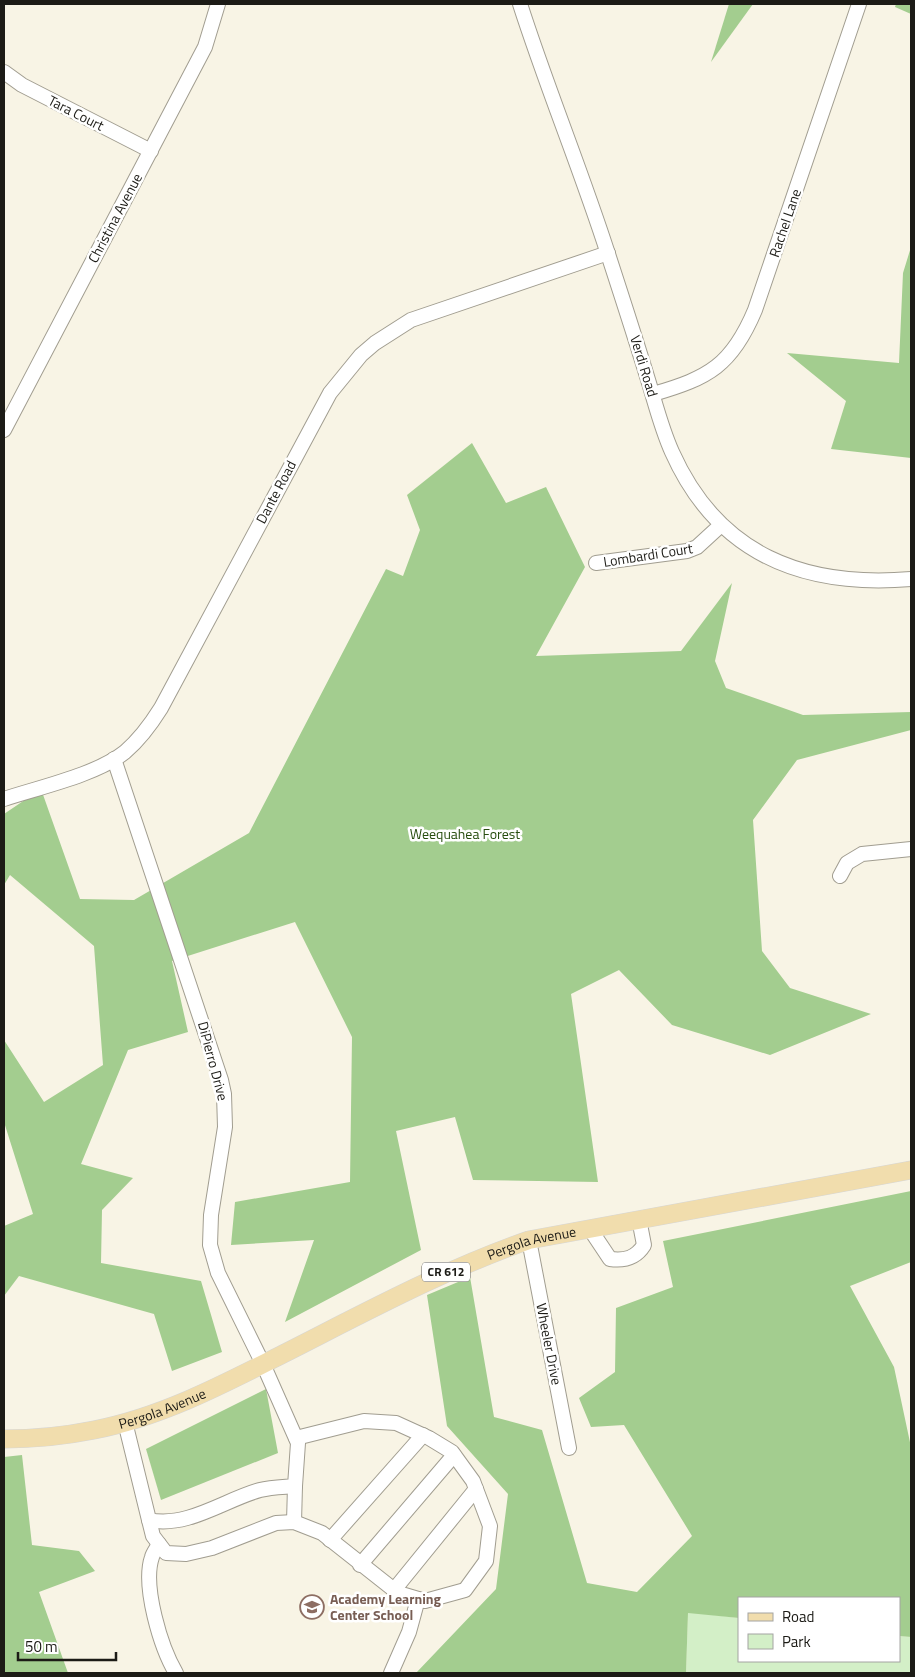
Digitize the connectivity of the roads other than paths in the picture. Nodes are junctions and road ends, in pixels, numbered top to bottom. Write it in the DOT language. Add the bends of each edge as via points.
graph roads {
  1 [pos="218,4"];
  2 [pos="520,4"];
  3 [pos="859,4"];
  4 [pos="4,72"];
  5 [pos="150,151"];
  6 [pos="608,253"];
  7 [pos="653,394"];
  8 [pos="4,430"];
  9 [pos="722,525"];
  10 [pos="596,563"];
  11 [pos="911,579"];
  12 [pos="114,759"];
  13 [pos="4,799"];
  14 [pos="911,849"];
  15 [pos="840,876"];
  16 [pos="911,1170"];
  17 [pos="639,1219"];
  18 [pos="590,1229"];
  19 [pos="529,1240"];
  20 [pos="264,1364"];
  21 [pos="125,1422"];
  22 [pos="423,1435"];
  23 [pos="296,1438"];
  24 [pos="4,1439"];
  25 [pos="569,1448"];
  26 [pos="454,1455"];
  27 [pos="295,1486"];
  28 [pos="476,1489"];
  29 [pos="149,1520"];
  30 [pos="294,1522"];
  31 [pos="330,1540"];
  32 [pos="159,1544"];
  33 [pos="360,1565"];
  34 [pos="394,1590"];
  35 [pos="418,1599"];
  36 [pos="176,1673"];
  37 [pos="391,1673"];
  1 -- 5 [label="street, Christina Avenue" via="206,47"];
  2 -- 6 [label="street, Verdi Road"];
  3 -- 7 [label="street, Rachel Lane" via="755,310 740,343 730,356 705,374"];
  4 -- 5 [label="street, Tara Court" via="22,85"];
  5 -- 8 [label="street, Christina Avenue"];
  6 -- 7 [label="street, Verdi Road"];
  6 -- 12 [label="street, Dante Road" via="432,311 394,330 361,355 330,393 161,708 137,740"];
  7 -- 9 [label="street, Verdi Road" via="666,438 678,464 693,491"];
  9 -- 10 [label="street, Lombardi Court" via="697,548"];
  9 -- 11 [label="street, Verdi Road" via="762,554 799,571 858,580"];
  12 -- 13 [label="street, Dante Road"];
  12 -- 20 [label="street, DiPierro Drive" via="221,1080 225,1127 211,1215 210,1245 218,1273"];
  14 -- 15 [label="street" via="862,854 846,863"];
  16 -- 17 [label="main road, Pergola Avenue / CR 612"];
  17 -- 18 [label="main road, Pergola Avenue / CR 612"];
  17 -- 18 [label="street" via="644,1245 639,1254 620,1260 610,1259"];
  18 -- 19 [label="main road, Pergola Avenue / CR 612"];
  19 -- 20 [label="main road, Pergola Avenue / CR 612" via="428,1280"];
  19 -- 25 [label="street, Wheeler Drive"];
  20 -- 21 [label="main road, Pergola Avenue / CR 612" via="198,1397"];
  20 -- 23 [label="street, DiPierro Drive"];
  21 -- 24 [label="main road, Pergola Avenue / CR 612" via="33,1439"];
  21 -- 29 [label="street"];
  22 -- 23 [label="street" via="396,1423 364,1421"];
  22 -- 26 [label="street"];
  22 -- 31 [label="street"];
  23 -- 27 [label="street"];
  26 -- 28 [label="street"];
  26 -- 33 [label="street"];
  27 -- 29 [label="street" via="261,1490 181,1520 162,1523"];
  27 -- 30 [label="street"];
  28 -- 34 [label="street"];
  28 -- 35 [label="street" via="490,1526 486,1561 465,1590"];
  29 -- 32 [label="street"];
  30 -- 31 [label="street" via="322,1533"];
  30 -- 32 [label="street" via="251,1531 212,1548 186,1554 166,1553"];
  31 -- 33 [label="street"];
  32 -- 36 [label="street" via="151,1558 152,1602 166,1657"];
  33 -- 34 [label="street"];
  34 -- 35 [label="street"];
  35 -- 37 [label="street" via="409,1632"];
}
